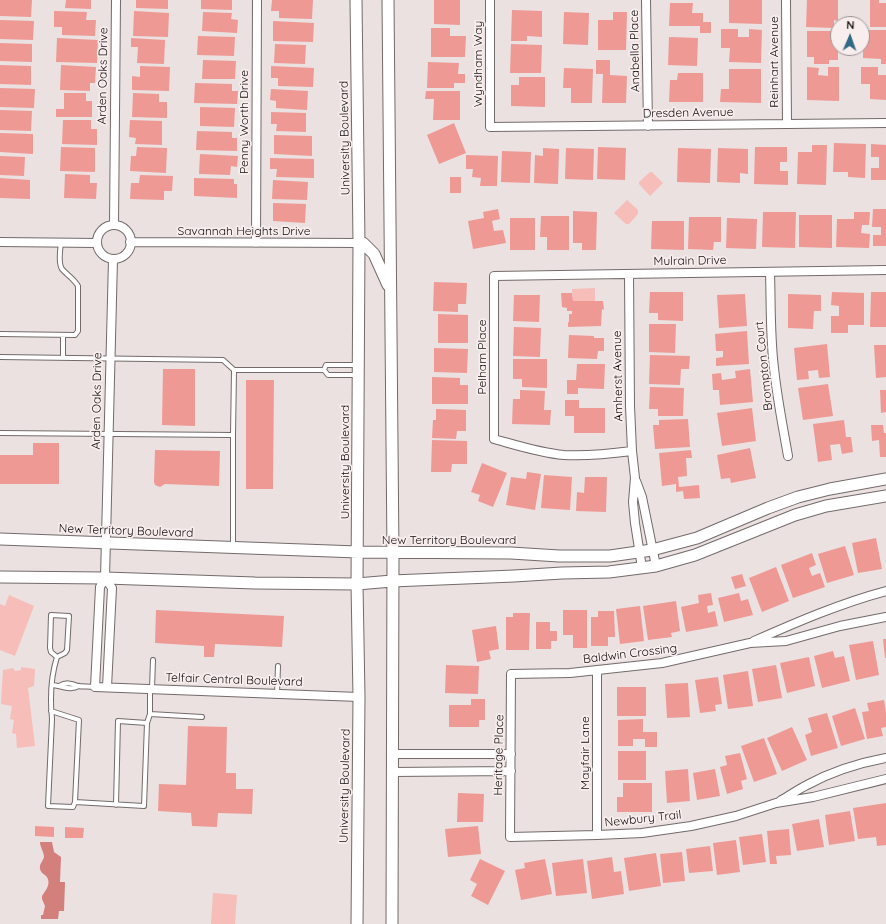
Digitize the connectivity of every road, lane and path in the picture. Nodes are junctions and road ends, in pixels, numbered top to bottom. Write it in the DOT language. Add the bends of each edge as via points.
graph roads {
  1 [pos="116,0"];
  2 [pos="257,0"];
  3 [pos="356,0"];
  4 [pos="388,0"];
  5 [pos="490,0"];
  6 [pos="646,0"];
  7 [pos="786,0"];
  8 [pos="886,123"];
  9 [pos="787,124"];
  10 [pos="648,126"];
  11 [pos="490,128"];
  12 [pos="114,225"];
  13 [pos="0,242"];
  14 [pos="97,242"];
  15 [pos="130,242"];
  16 [pos="60,243"];
  17 [pos="358,243"];
  18 [pos="256,244"];
  19 [pos="113,259"];
  20 [pos="886,270"];
  21 [pos="770,272"];
  22 [pos="629,274"];
  23 [pos="494,276"];
  24 [pos="390,290"];
  25 [pos="0,334"];
  26 [pos="63,335"];
  27 [pos="0,357"];
  28 [pos="63,358"];
  29 [pos="110,358"];
  30 [pos="234,370"];
  31 [pos="324,370"];
  32 [pos="358,370"];
  33 [pos="0,433"];
  34 [pos="108,433"];
  35 [pos="233,435"];
  36 [pos="632,452"];
  37 [pos="788,456"];
  38 [pos="635,478"];
  39 [pos="886,479"];
  40 [pos="886,496"];
  41 [pos="0,539"];
  42 [pos="106,543"];
  43 [pos="233,548"];
  44 [pos="652,550"];
  45 [pos="358,552"];
  46 [pos="639,552"];
  47 [pos="392,553"];
  48 [pos="656,566"];
  49 [pos="642,568"];
  50 [pos="0,577"];
  51 [pos="105,578"];
  52 [pos="392,581"];
  53 [pos="357,584"];
  54 [pos="886,591"];
  55 [pos="886,617"];
  56 [pos="97,641"];
  57 [pos="109,642"];
  58 [pos="750,643"];
  59 [pos="57,657"];
  60 [pos="153,660"];
  61 [pos="278,666"];
  62 [pos="597,670"];
  63 [pos="511,674"];
  64 [pos="52,685"];
  65 [pos="95,687"];
  66 [pos="107,687"];
  67 [pos="151,689"];
  68 [pos="277,694"];
  69 [pos="359,697"];
  70 [pos="51,711"];
  71 [pos="150,714"];
  72 [pos="202,717"];
  73 [pos="147,723"];
  74 [pos="392,754"];
  75 [pos="511,754"];
  76 [pos="886,758"];
  77 [pos="511,771"];
  78 [pos="392,772"];
  79 [pos="886,779"];
  80 [pos="75,802"];
  81 [pos="776,803"];
  82 [pos="116,805"];
  83 [pos="597,835"];
  84 [pos="510,837"];
  85 [pos="357,924"];
  86 [pos="392,924"];
  1 -- 12 [label="street, Arden Oaks Drive"];
  2 -- 18 [label="street, Penny Worth Drive"];
  3 -- 17 [label="main road, University Boulevard"];
  4 -- 24 [label="main road"];
  5 -- 11 [label="street, Wyndham Way"];
  6 -- 10 [label="street, Anabella Place"];
  7 -- 9 [label="street, Reinhart Avenue"];
  8 -- 9 [label="street, Dresden Avenue"];
  9 -- 10 [label="street, Dresden Avenue"];
  10 -- 11 [label="street, Dresden Avenue"];
  12 -- 14 [label="street" via="106,226 97,237"];
  12 -- 15 [label="street" via="126,230"];
  13 -- 16 [label="street"];
  14 -- 16 [label="street"];
  14 -- 19 [label="street" via="101,254"];
  15 -- 18 [label="street, Savannah Heights Drive"];
  15 -- 19 [label="street" via="126,254"];
  16 -- 26 [label="lane" via="60,264 76,282 79,292 78,331 75,335"];
  17 -- 18 [label="street, Savannah Heights Drive"];
  17 -- 24 [label="main road" via="363,243 374,254"];
  17 -- 32 [label="main road, University Boulevard"];
  19 -- 29 [label="street, Arden Oaks Drive"];
  20 -- 21 [label="street, Mulrain Drive"];
  21 -- 22 [label="street, Mulrain Drive"];
  21 -- 37 [label="street, Brompton Court" via="773,367"];
  22 -- 23 [label="street, Mulrain Drive"];
  22 -- 36 [label="street, Amherst Avenue"];
  23 -- 36 [label="street, Pelham Place" via="494,439 562,455"];
  24 -- 47 [label="main road"];
  25 -- 26 [label="lane"];
  26 -- 28 [label="lane"];
  27 -- 28 [label="lane"];
  28 -- 29 [label="lane"];
  29 -- 30 [label="lane" via="223,360"];
  29 -- 34 [label="street, Arden Oaks Drive"];
  30 -- 31 [label="lane"];
  30 -- 35 [label="lane"];
  31 -- 32 [label="lane" via="326,366"];
  31 -- 32 [label="lane" via="328,375"];
  32 -- 45 [label="main road, University Boulevard"];
  33 -- 34 [label="lane"];
  34 -- 35 [label="lane"];
  34 -- 42 [label="street, Arden Oaks Drive"];
  35 -- 43 [label="lane"];
  36 -- 38 [label="street, Amherst Avenue"];
  38 -- 44 [label="street, Amherst Avenue" via="642,497"];
  38 -- 46 [label="street, Amherst Avenue" via="633,502"];
  39 -- 44 [label="main road, New Territory Boulevard" via="798,497 697,538"];
  40 -- 48 [label="main road" via="826,506 795,515 695,555"];
  41 -- 42 [label="main road, New Territory Boulevard"];
  42 -- 43 [label="main road, New Territory Boulevard"];
  42 -- 51 [label="street"];
  43 -- 45 [label="main road, New Territory Boulevard"];
  44 -- 46 [label="main road, New Territory Boulevard"];
  44 -- 48 [label="street, Amherst Avenue"];
  45 -- 47 [label="main road, New Territory Boulevard"];
  45 -- 53 [label="main road, University Boulevard"];
  46 -- 47 [label="main road, New Territory Boulevard" via="610,556"];
  46 -- 49 [label="street, Amherst Avenue"];
  47 -- 52 [label="main road"];
  48 -- 49 [label="main road"];
  49 -- 52 [label="main road" via="609,572"];
  50 -- 51 [label="main road"];
  51 -- 53 [label="main road"];
  51 -- 56 [label="street" via="100,587"];
  51 -- 57 [label="street" via="112,588"];
  52 -- 53 [label="main road"];
  52 -- 74 [label="main road"];
  53 -- 69 [label="main road, University Boulevard"];
  54 -- 58 [label="street, Baldwin Crossing" via="864,597"];
  55 -- 58 [label="street, Baldwin Crossing" via="786,641"];
  56 -- 57 [label="street"];
  56 -- 65 [label="street"];
  57 -- 66 [label="street"];
  58 -- 62 [label="street, Baldwin Crossing" via="662,663"];
  59 -- 59 [label="lane" via="67,650 69,616 51,615 50,648"];
  59 -- 64 [label="lane"];
  60 -- 67 [label="lane"];
  61 -- 68 [label="lane"];
  62 -- 63 [label="street, Baldwin Crossing"];
  62 -- 83 [label="street, Mayfair Lane"];
  63 -- 75 [label="street, Heritage Place"];
  64 -- 65 [label="lane" via="74,689 79,686"];
  64 -- 70 [label="lane"];
  65 -- 66 [label="street, Telfair Central Boulevard"];
  66 -- 67 [label="street, Telfair Central Boulevard"];
  67 -- 68 [label="street, Telfair Central Boulevard"];
  67 -- 71 [label="lane"];
  68 -- 69 [label="street, Telfair Central Boulevard"];
  69 -- 85 [label="main road, University Boulevard"];
  70 -- 80 [label="lane" via="79,720"];
  70 -- 80 [label="lane" via="48,806 73,807"];
  71 -- 72 [label="lane"];
  71 -- 73 [label="lane"];
  73 -- 82 [label="lane" via="144,806"];
  73 -- 82 [label="lane" via="118,721"];
  74 -- 75 [label="street"];
  74 -- 78 [label="main road"];
  75 -- 77 [label="street, Heritage Place"];
  76 -- 81 [label="street, Newbury Trail" via="826,776"];
  77 -- 78 [label="street"];
  77 -- 84 [label="street, Heritage Place"];
  78 -- 86 [label="main road"];
  79 -- 81 [label="street, Newbury Trail" via="813,797"];
  80 -- 82 [label="lane"];
  81 -- 83 [label="street, Newbury Trail" via="736,816 691,826 642,833"];
  83 -- 84 [label="street, Newbury Trail"];
}
